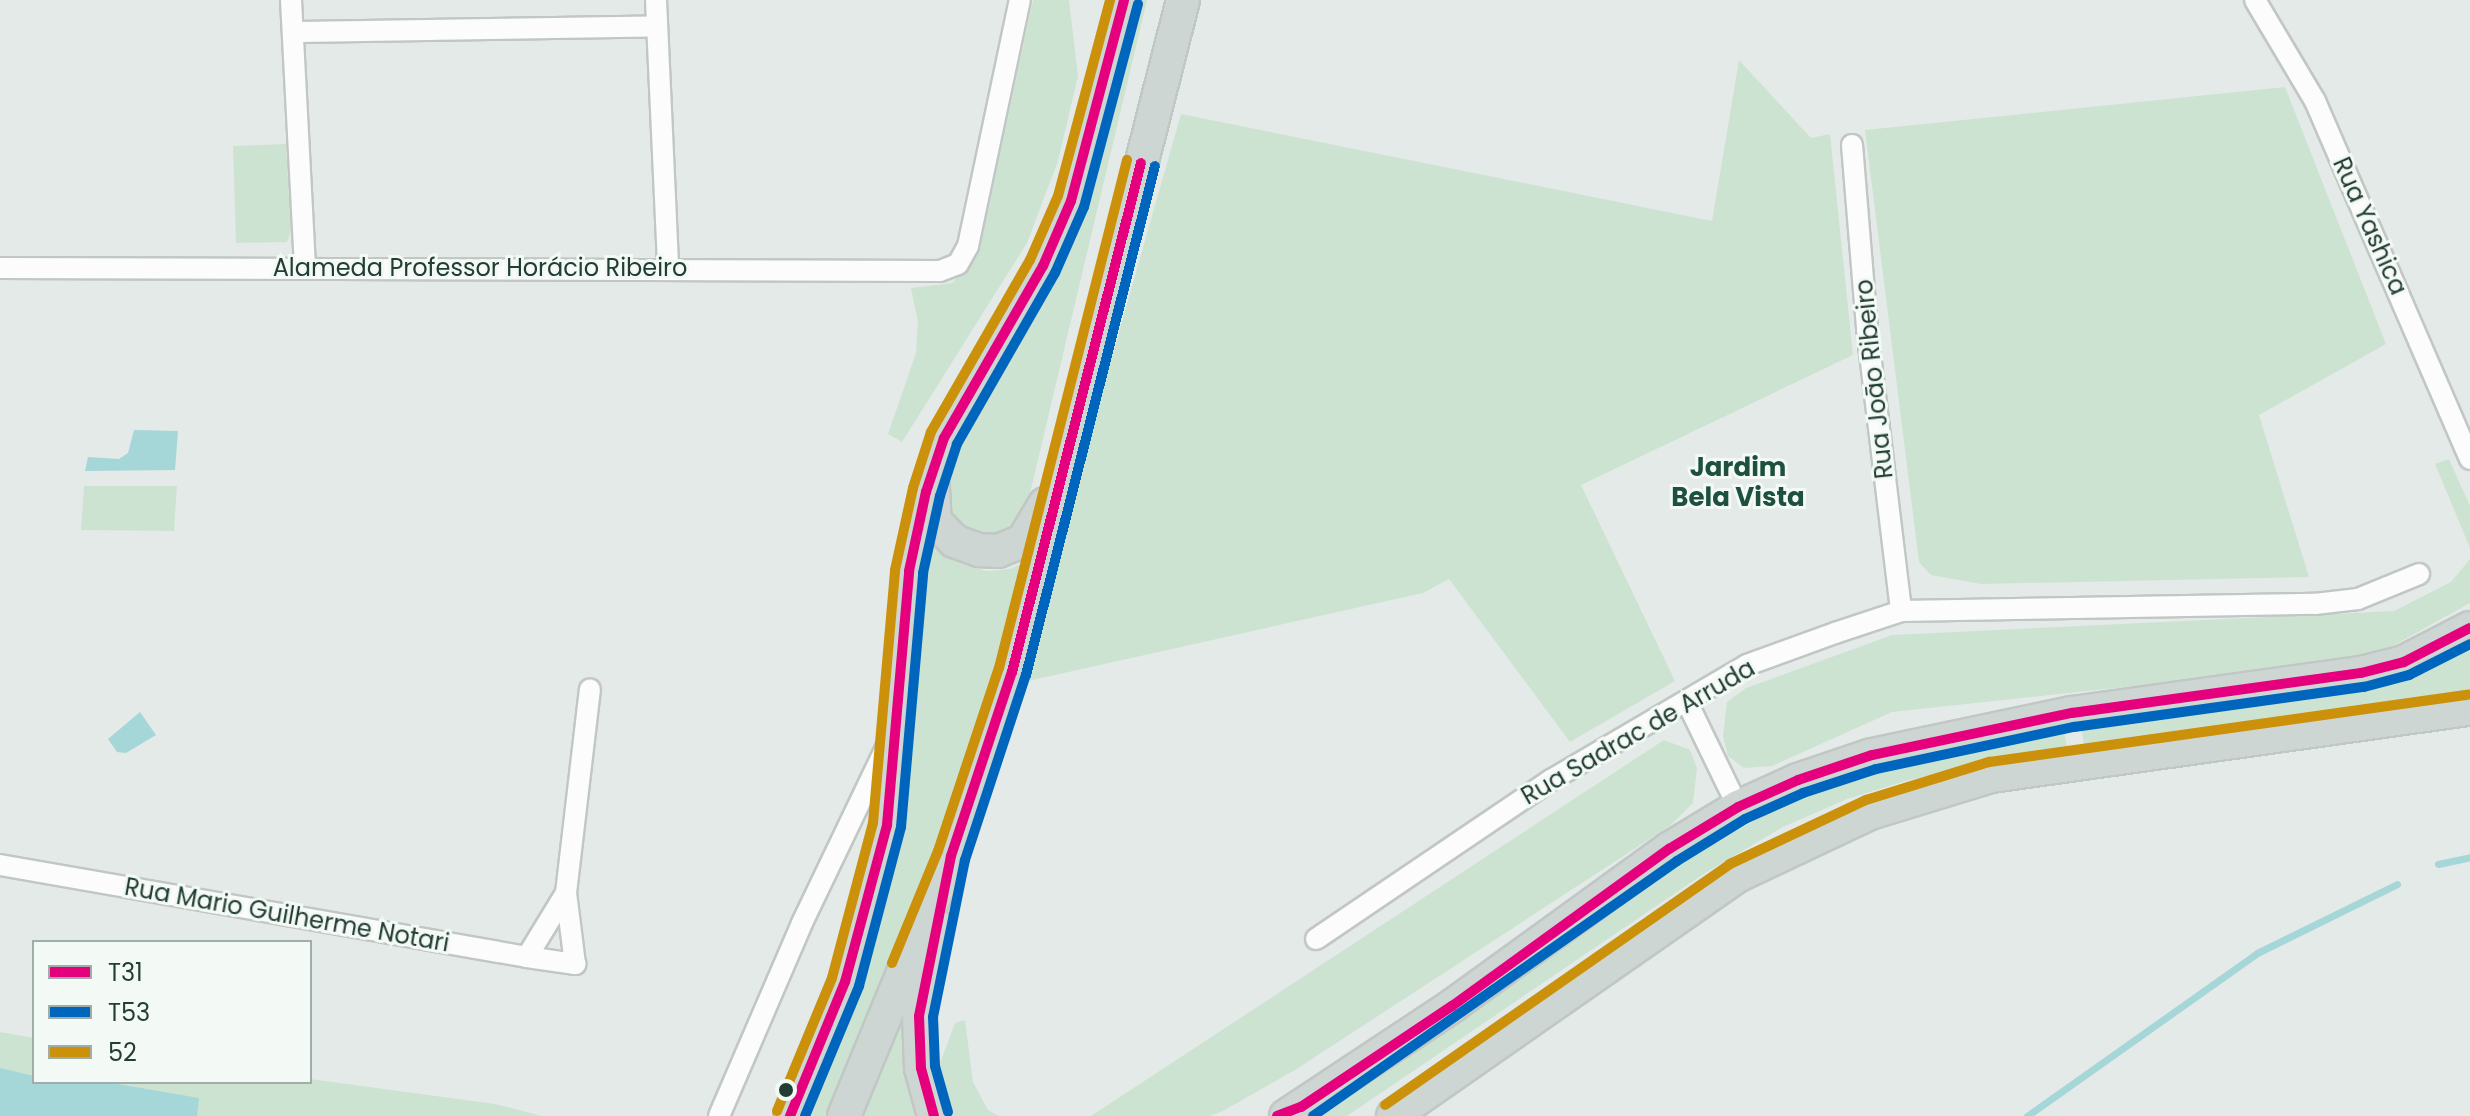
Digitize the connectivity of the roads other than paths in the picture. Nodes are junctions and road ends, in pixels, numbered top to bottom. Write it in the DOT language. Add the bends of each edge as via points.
graph roads {
  1 [pos="291,0"];
  2 [pos="656,0"];
  3 [pos="1020,0"];
  4 [pos="1124,0"];
  5 [pos="1183,0"];
  6 [pos="2255,0"];
  7 [pos="656,26"];
  8 [pos="293,32"];
  9 [pos="1852,145"];
  10 [pos="668,267"];
  11 [pos="0,268"];
  12 [pos="305,268"];
  13 [pos="1075,417"];
  14 [pos="944,438"];
  15 [pos="2470,459"];
  16 [pos="2419,574"];
  17 [pos="1901,611"];
  18 [pos="2470,628"];
  19 [pos="590,689"];
  20 [pos="1687,702"];
  21 [pos="2470,709"];
  22 [pos="898,710"];
  23 [pos="1738,807"];
  24 [pos="951,856"];
  25 [pos="0,865"];
  26 [pos="566,893"];
  27 [pos="1316,939"];
  28 [pos="527,957"];
  29 [pos="1288,1113"];
  30 [pos="719,1116"];
  31 [pos="790,1116"];
  32 [pos="844,1116"];
  33 [pos="934,1116"];
  34 [pos="1393,1116"];
  1 -- 8 [label="street"];
  2 -- 7 [label="street"];
  3 -- 10 [label="street, Alameda Professor Horácio Ribeiro" via="976,216 958,264 940,271 825,273"];
  4 -- 14 [label="main road" via="1071,201 1043,266"];
  5 -- 13 [label="main road"];
  6 -- 15 [label="street, Rua Yashica" via="2315,101"];
  7 -- 8 [label="street"];
  7 -- 10 [label="street"];
  8 -- 12 [label="street"];
  9 -- 17 [label="street, Rua Joāo Ribeiro" via="1867,329"];
  10 -- 12 [label="street, Alameda Professor Horácio Ribeiro"];
  11 -- 12 [label="street, Alameda Professor Horácio Ribeiro"];
  13 -- 14 [label="main road" via="1035,526 1023,541 998,551 954,541 935,521 931,495"];
  13 -- 24 [label="main road" via="1012,672"];
  14 -- 22 [label="main road" via="909,571"];
  16 -- 17 [label="street, Rua Sadrac de Arruda" via="2358,599 2315,604"];
  17 -- 20 [label="street, Rua Sadrac de Arruda" via="1747,665"];
  18 -- 23 [label="main road" via="2404,662 2361,673 2072,713 1872,755"];
  19 -- 26 [label="street"];
  20 -- 23 [label="street"];
  20 -- 27 [label="street, Rua Sadrac de Arruda" via="1551,780"];
  21 -- 34 [label="main road" via="2081,760 1991,776 1870,813 1737,876"];
  22 -- 30 [label="street" via="885,752 802,923"];
  22 -- 31 [label="main road" via="887,825 868,906 845,982"];
  23 -- 29 [label="main road"];
  24 -- 32 [label="main road"];
  24 -- 33 [label="main road" via="919,1016 921,1068"];
  25 -- 28 [label="street, Rua Mario Guilherme Notari"];
  26 -- 28 [label="street"];
  26 -- 28 [label="street, Rua Mario Guilherme Notari" via="575,964"];
}
